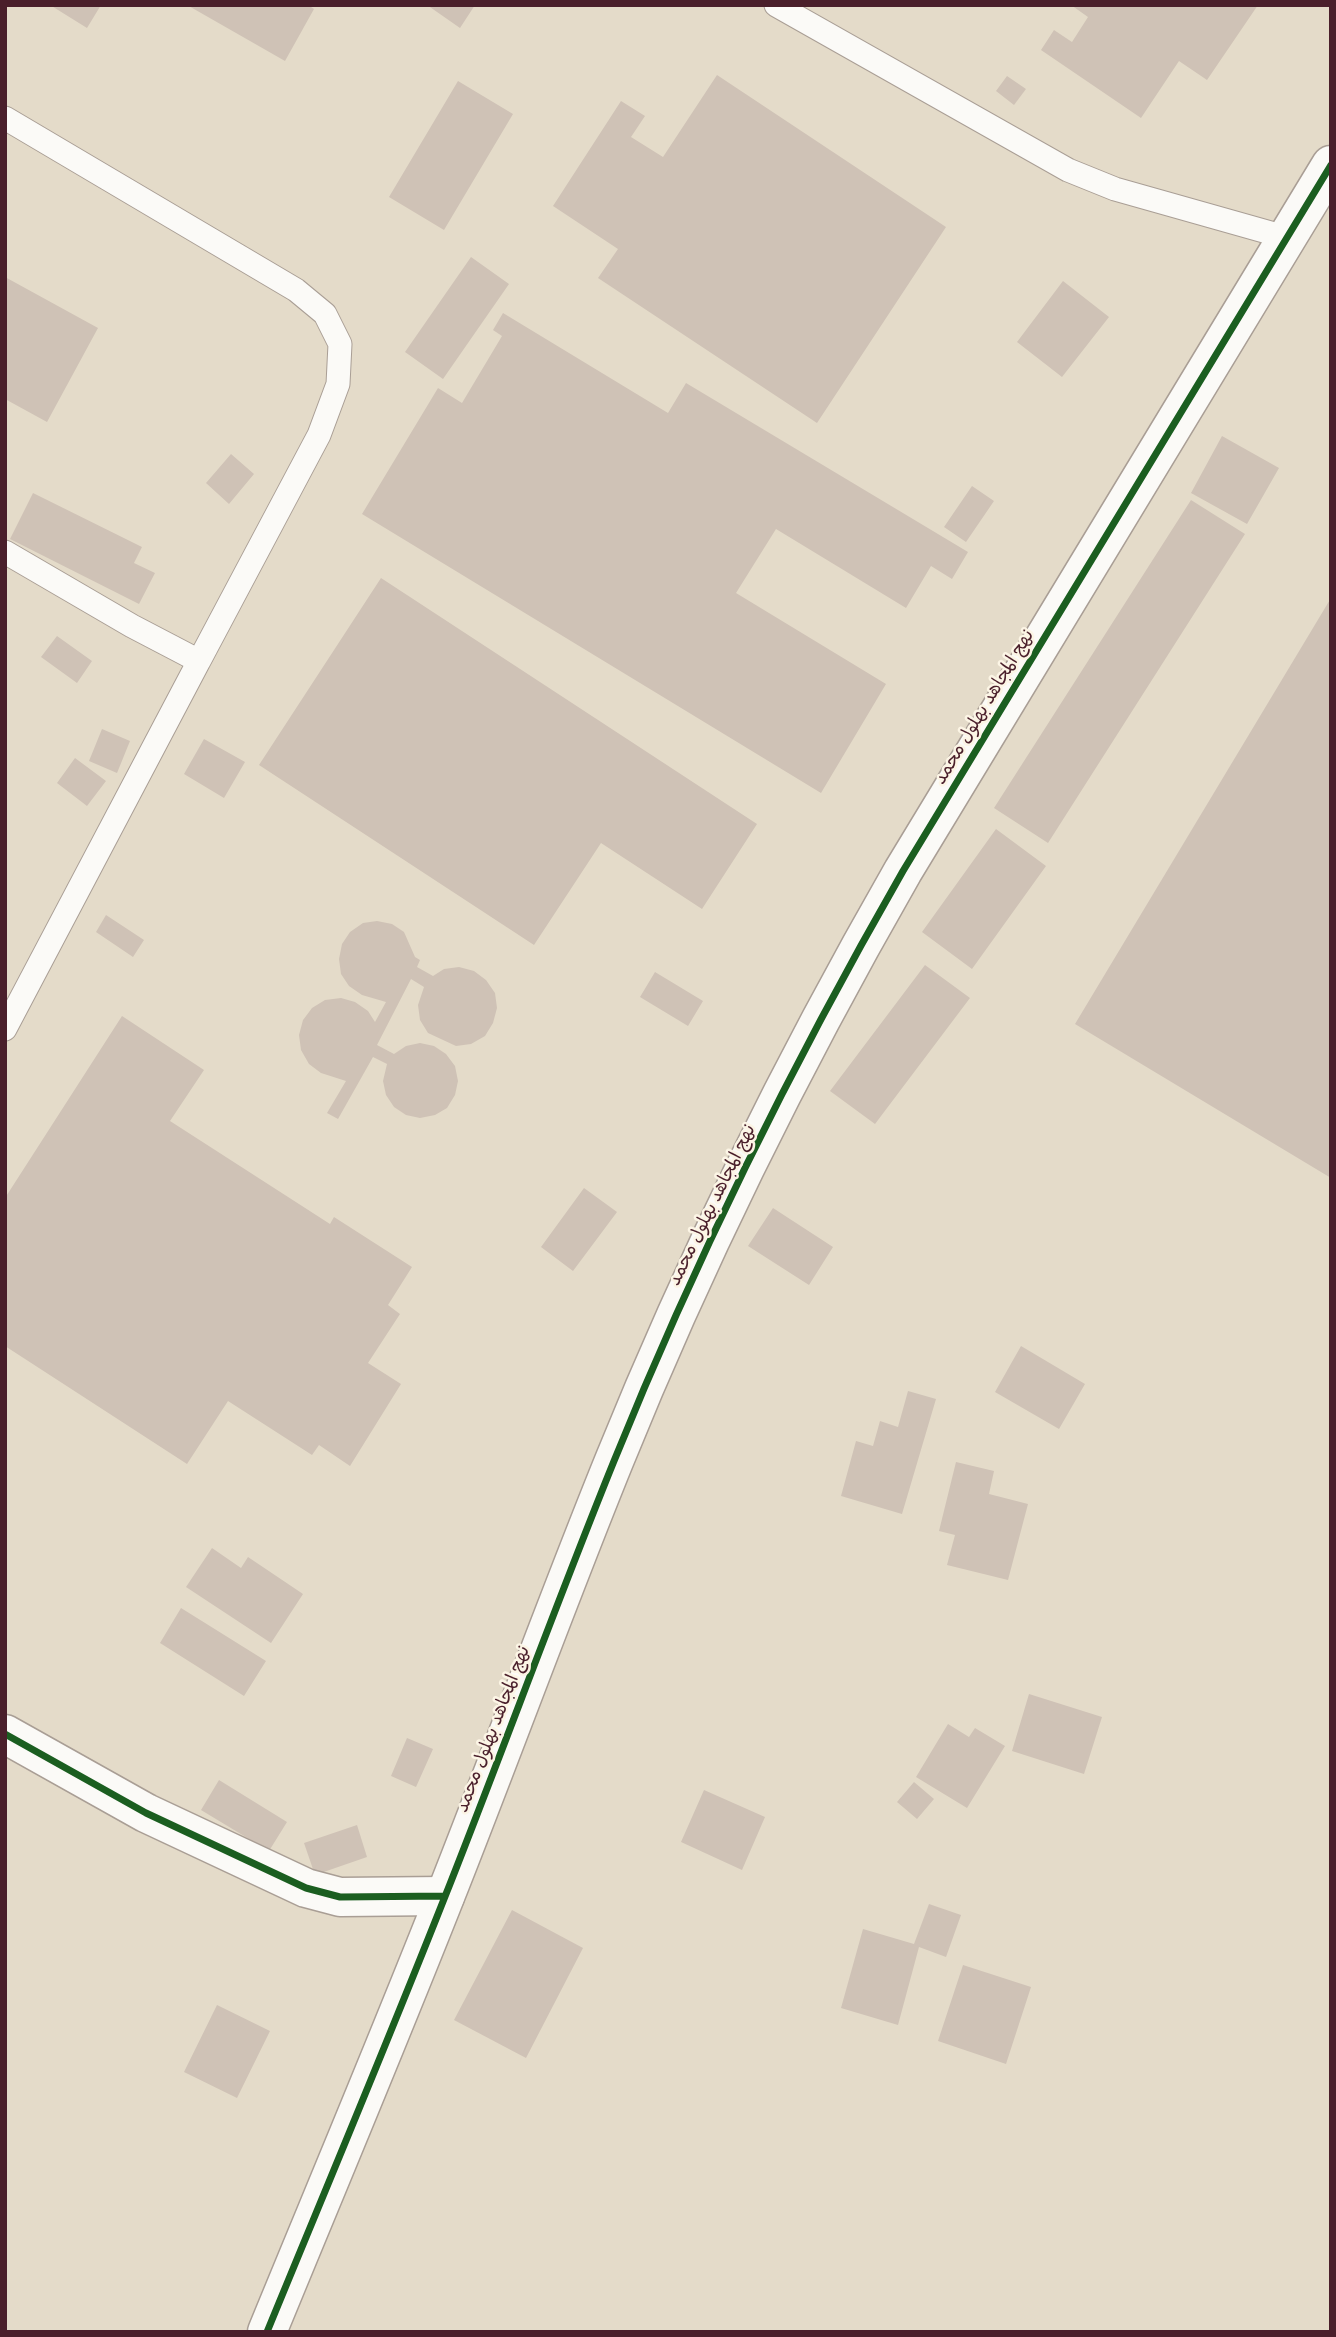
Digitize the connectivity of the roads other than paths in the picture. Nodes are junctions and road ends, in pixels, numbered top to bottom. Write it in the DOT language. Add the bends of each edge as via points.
graph roads {
  1 [pos="776,5"];
  2 [pos="5,118"];
  3 [pos="1331,165"];
  4 [pos="1285,237"];
  5 [pos="5,552"];
  6 [pos="199,661"];
  7 [pos="5,1029"];
  8 [pos="5,1734"];
  9 [pos="445,1896"];
  10 [pos="267,2332"];
  1 -- 4 [label="lane" via="1068,170 1115,189"];
  2 -- 6 [label="lane" via="296,290 325,314 340,344 338,384 319,435"];
  3 -- 4 [label="street, نهج المجاهد بهلول محمد"];
  4 -- 9 [label="street, نهج المجاهد بهلول محمد" via="903,871 792,1075 698,1269 615,1459"];
  5 -- 6 [label="lane"];
  6 -- 7 [label="lane"];
  8 -- 9 [label="street" via="146,1813 306,1888 341,1898"];
  9 -- 10 [label="street, نهج المجاهد بهلول محمد"];
}
